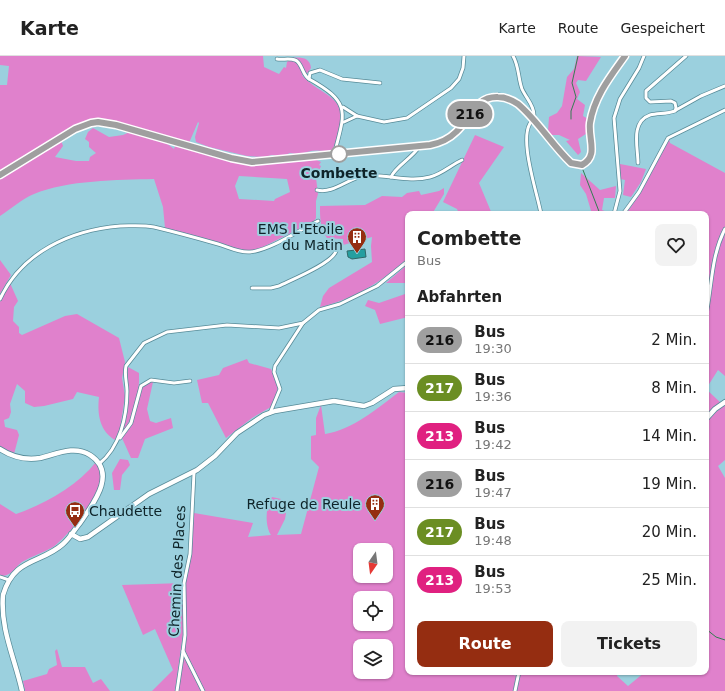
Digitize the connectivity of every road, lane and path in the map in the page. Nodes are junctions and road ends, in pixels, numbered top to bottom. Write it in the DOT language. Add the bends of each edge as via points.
graph roads {
  1 [pos="464,56"];
  2 [pos="513,56"];
  3 [pos="625,56"];
  4 [pos="644,56"];
  5 [pos="686,56"];
  6 [pos="276,59"];
  7 [pos="309,79"];
  8 [pos="380,83"];
  9 [pos="725,86"];
  10 [pos="343,107"];
  11 [pos="676,110"];
  12 [pos="725,110"];
  13 [pos="357,116"];
  14 [pos="532,119"];
  15 [pos="344,122"];
  16 [pos="420,146"];
  17 [pos="334,155"];
  18 [pos="462,160"];
  19 [pos="638,163"];
  20 [pos="0,175"];
  21 [pos="392,177"];
  22 [pos="317,190"];
  23 [pos="540,211"];
  24 [pos="615,211"];
  25 [pos="625,211"];
  26 [pos="318,221"];
  27 [pos="725,229"];
  28 [pos="333,247"];
  29 [pos="405,263"];
  30 [pos="252,288"];
  31 [pos="709,294"];
  32 [pos="0,299"];
  33 [pos="304,323"];
  34 [pos="190,380"];
  35 [pos="405,388"];
  36 [pos="725,402"];
  37 [pos="270,413"];
  38 [pos="709,416"];
  39 [pos="116,443"];
  40 [pos="0,449"];
  41 [pos="99,464"];
  42 [pos="194,473"];
  43 [pos="71,534"];
  44 [pos="0,577"];
  45 [pos="10,580"];
  46 [pos="183,652"];
  47 [pos="518,675"];
  48 [pos="22,691"];
  49 [pos="177,691"];
  50 [pos="203,691"];
  51 [pos="515,691"];
  1 -- 13 [label="street" via="459,79 451,88 407,118 384,122"];
  2 -- 14 [label="street" via="518,66 523,91 533,108"];
  3 -- 14 [label="main road" via="597,98 590,125 592,155 586,163 578,166 571,163"];
  4 -- 24 [label="street" via="620,99 614,118 620,191"];
  5 -- 11 [label="street" via="646,93 646,98 650,102 671,101 676,105"];
  6 -- 7 [label="street" via="294,59"];
  7 -- 8 [label="street" via="310,73 320,70 342,78"];
  7 -- 10 [label="street" via="332,94"];
  9 -- 11 [label="street"];
  10 -- 13 [label="street"];
  10 -- 15 [label="street"];
  11 -- 19 [label="street" via="666,114 650,115 639,126 636,132"];
  12 -- 25 [label="street" via="668,138 639,192"];
  13 -- 15 [label="street"];
  14 -- 16 [label="main road" via="510,99 493,97 478,103 452,136 437,144"];
  14 -- 23 [label="street" via="528,126 527,154"];
  15 -- 17 [label="street"];
  16 -- 17 [label="main road"];
  16 -- 21 [label="street" via="415,154 393,172"];
  17 -- 20 [label="main road" via="248,162 116,125 91,123 75,129"];
  18 -- 21 [label="street" via="432,176 418,180"];
  21 -- 22 [label="street" via="361,177 329,190"];
  26 -- 32 [label="street" via="279,242 251,252 237,251 144,226 87,231 58,241 28,261 13,276"];
  27 -- 31 [label="street" via="714,259"];
  28 -- 30 [label="street" via="335,255 323,264 279,286"];
  29 -- 33 [label="street" via="377,286 340,304 319,310"];
  33 -- 37 [label="street" via="274,366 280,389"];
  33 -- 39 [label="street" via="279,328 227,325 180,330 167,332 144,343 126,366 125,417"];
  34 -- 39 [label="street" via="174,383 151,380 141,386 131,423"];
  35 -- 37 [label="street" via="394,389 364,406 334,401"];
  36 -- 38 [label="street"];
  37 -- 42 [label="street" via="257,418 241,430"];
  39 -- 41 [label="street"];
  40 -- 41 [label="street" via="16,456 32,458 77,450 90,455"];
  41 -- 43 [label="street" via="103,476 101,489"];
  42 -- 43 [label="street" via="148,494 88,537 79,539"];
  42 -- 46 [label="street, Chemin des Places" via="190,554 184,583"];
  43 -- 45 [label="street" via="58,548 23,565"];
  44 -- 45 [label="street"];
  45 -- 48 [label="street" via="3,596 0,620"];
  46 -- 49 [label="street"];
  46 -- 50 [label="street, Chemin des Places"];
  47 -- 51 [label="street"];
}
